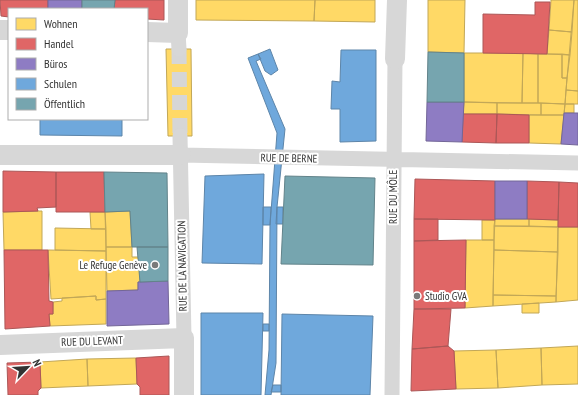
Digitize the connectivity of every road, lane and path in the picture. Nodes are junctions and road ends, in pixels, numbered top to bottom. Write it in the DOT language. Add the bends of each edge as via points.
graph roads {
  1 [pos="178,0"];
  2 [pos="397,0"];
  3 [pos="148,32"];
  4 [pos="395,59"];
  5 [pos="180,146"];
  6 [pos="0,155"];
  7 [pos="393,160"];
  8 [pos="578,163"];
  9 [pos="184,338"];
  10 [pos="0,345"];
  11 [pos="184,395"];
  12 [pos="392,395"];
  1 -- 3 [label="street" via="178,41"];
  2 -- 4 [label="street, RUE DU MÔLE"];
  4 -- 7 [label="street, RUE DU MÔLE"];
  5 -- 6 [label="street, RUE DE BERNE"];
  5 -- 7 [label="street, RUE DE BERNE"];
  5 -- 9 [label="street, RUE DE LA NAVIGATION"];
  7 -- 8 [label="street, RUE DE BERNE"];
  7 -- 12 [label="street, RUE DU MÔLE"];
  9 -- 10 [label="street, RUE DU LEVANT"];
  9 -- 11 [label="street, RUE DE LA NAVIGATION"];
}
